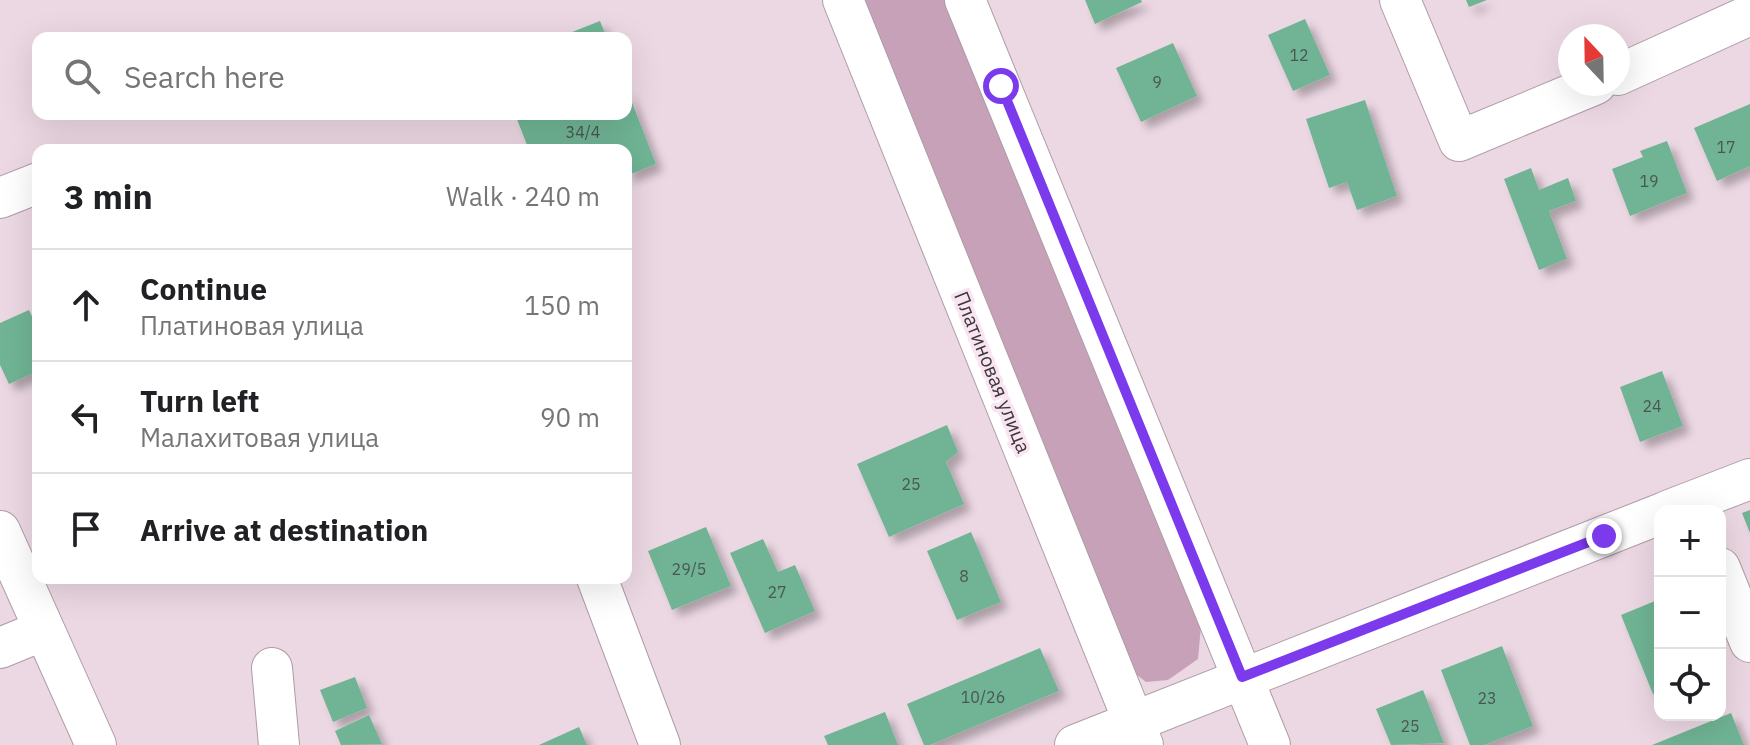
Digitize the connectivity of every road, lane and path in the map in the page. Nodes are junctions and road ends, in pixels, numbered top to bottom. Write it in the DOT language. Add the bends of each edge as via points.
graph roads {
  1 [pos="843,0"];
  2 [pos="965,0"];
  3 [pos="1400,0"];
  4 [pos="1750,15"];
  5 [pos="1630,70"];
  6 [pos="1567,96"];
  7 [pos="32,185"];
  8 [pos="0,198"];
  9 [pos="1750,479"];
  10 [pos="1688,505"];
  11 [pos="1654,519"];
  12 [pos="0,531"];
  13 [pos="1724,577"];
  14 [pos="599,584"];
  15 [pos="44,630"];
  16 [pos="1750,642"];
  17 [pos="0,648"];
  18 [pos="272,668"];
  19 [pos="1242,677"];
  20 [pos="1139,733"];
  21 [pos="96,745"];
  22 [pos="279,745"];
  23 [pos="660,745"];
  24 [pos="1075,745"];
  25 [pos="1270,745"];
  1 -- 20 [label="street, Платиновая улица"];
  2 -- 19 [label="street"];
  3 -- 6 [label="street" via="1459,141"];
  4 -- 5 [label="street"];
  7 -- 8 [label="street"];
  9 -- 10 [label="street"];
  11 -- 19 [label="street"];
  12 -- 15 [label="street"];
  13 -- 16 [label="street"];
  14 -- 23 [label="street"];
  15 -- 17 [label="street"];
  15 -- 21 [label="street"];
  18 -- 22 [label="street"];
  19 -- 20 [label="street"];
  19 -- 25 [label="street"];
  20 -- 24 [label="street"];
}
